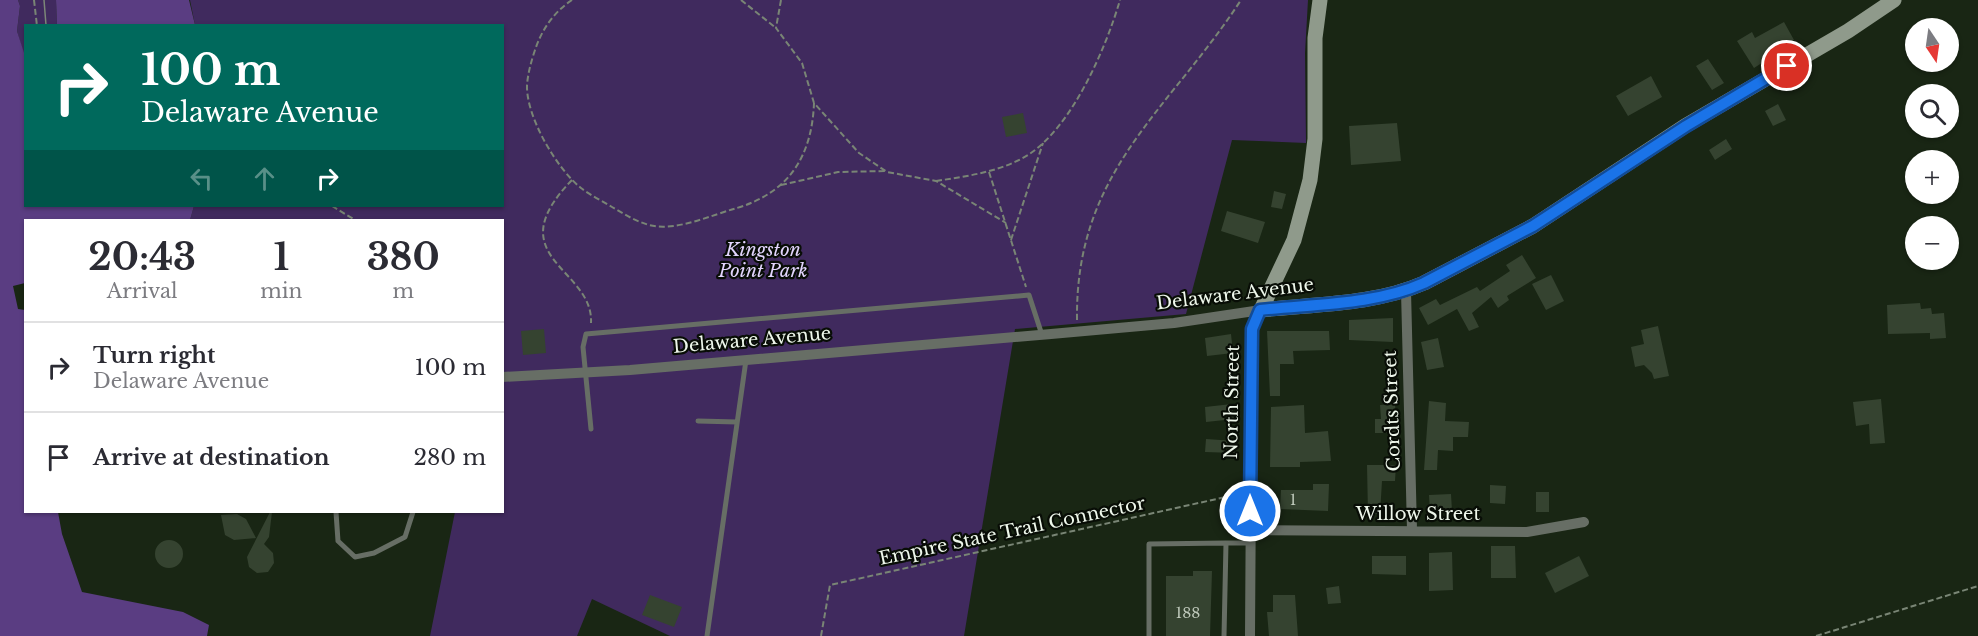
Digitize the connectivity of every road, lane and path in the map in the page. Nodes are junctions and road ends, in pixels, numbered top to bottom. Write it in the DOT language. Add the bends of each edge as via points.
graph roads {
  1 [pos="34,0"];
  2 [pos="572,0"];
  3 [pos="741,0"];
  4 [pos="781,0"];
  5 [pos="1120,0"];
  6 [pos="1241,0"];
  7 [pos="1320,0"];
  8 [pos="1894,0"];
  9 [pos="37,24"];
  10 [pos="776,28"];
  11 [pos="814,103"];
  12 [pos="1044,142"];
  13 [pos="887,172"];
  14 [pos="989,172"];
  15 [pos="572,180"];
  16 [pos="936,181"];
  17 [pos="781,185"];
  18 [pos="334,207"];
  19 [pos="353,219"];
  20 [pos="1006,223"];
  21 [pos="1011,240"];
  22 [pos="1406,291"];
  23 [pos="1029,295"];
  24 [pos="1260,310"];
  25 [pos="1077,324"];
  26 [pos="586,334"];
  27 [pos="1042,334"];
  28 [pos="746,360"];
  29 [pos="586,373"];
  30 [pos="504,377"];
  31 [pos="698,421"];
  32 [pos="737,422"];
  33 [pos="591,429"];
  34 [pos="1250,492"];
  35 [pos="336,513"];
  36 [pos="413,513"];
  37 [pos="1584,522"];
  38 [pos="1250,530"];
  39 [pos="1412,530"];
  40 [pos="1226,543"];
  41 [pos="1250,543"];
  42 [pos="1978,586"];
  43 [pos="707,636"];
  44 [pos="821,636"];
  45 [pos="1149,636"];
  46 [pos="1224,636"];
  47 [pos="1250,636"];
  48 [pos="1816,636"];
  1 -- 9 [label="path"];
  2 -- 15 [label="path" via="549,21 538,41 527,88 535,119"];
  3 -- 10 [label="path"];
  4 -- 10 [label="path"];
  5 -- 12 [label="path" via="1100,58"];
  6 -- 25 [label="path" via="1122,157 1084,242"];
  7 -- 24 [label="street, North Street" via="1310,180 1294,240"];
  8 -- 22 [label="street, Delaware Avenue" via="1686,126 1533,226"];
  10 -- 11 [label="path" via="802,63"];
  11 -- 13 [label="path" via="859,153"];
  11 -- 17 [label="path" via="813,131 801,160"];
  12 -- 14 [label="path" via="1029,154"];
  12 -- 21 [label="path"];
  13 -- 16 [label="path"];
  13 -- 17 [label="path" via="838,172"];
  14 -- 16 [label="path"];
  14 -- 20 [label="path"];
  15 -- 17 [label="path" via="633,219 666,226 747,205"];
  15 -- 26 [label="path" via="555,197 544,231 547,249 586,302 591,322"];
  16 -- 20 [label="path"];
  18 -- 19 [label="path"];
  20 -- 21 [label="path"];
  21 -- 23 [label="path"];
  22 -- 24 [label="street, Delaware Avenue"];
  22 -- 39 [label="street, Cordts Street"];
  23 -- 26 [label="lane"];
  23 -- 27 [label="lane"];
  24 -- 27 [label="street, Delaware Avenue" via="1174,323"];
  24 -- 34 [label="street, North Street" via="1252,329"];
  26 -- 29 [label="lane"];
  27 -- 28 [label="street, Delaware Avenue"];
  28 -- 29 [label="street, Delaware Avenue"];
  28 -- 32 [label="lane"];
  29 -- 30 [label="street, Delaware Avenue"];
  29 -- 33 [label="lane"];
  31 -- 32 [label="lane"];
  32 -- 43 [label="lane"];
  34 -- 38 [label="street, North Street"];
  34 -- 44 [label="path, Empire State Trail Connector" via="830,585"];
  35 -- 36 [label="lane" via="338,541 355,557 374,553 405,537"];
  37 -- 39 [label="street, Willow Street" via="1527,532"];
  38 -- 39 [label="street, Willow Street"];
  38 -- 41 [label="street, North Street"];
  40 -- 41 [label="lane"];
  40 -- 45 [label="lane" via="1149,544"];
  40 -- 46 [label="lane"];
  41 -- 47 [label="street, North Street"];
  42 -- 48 [label="path"];
}
